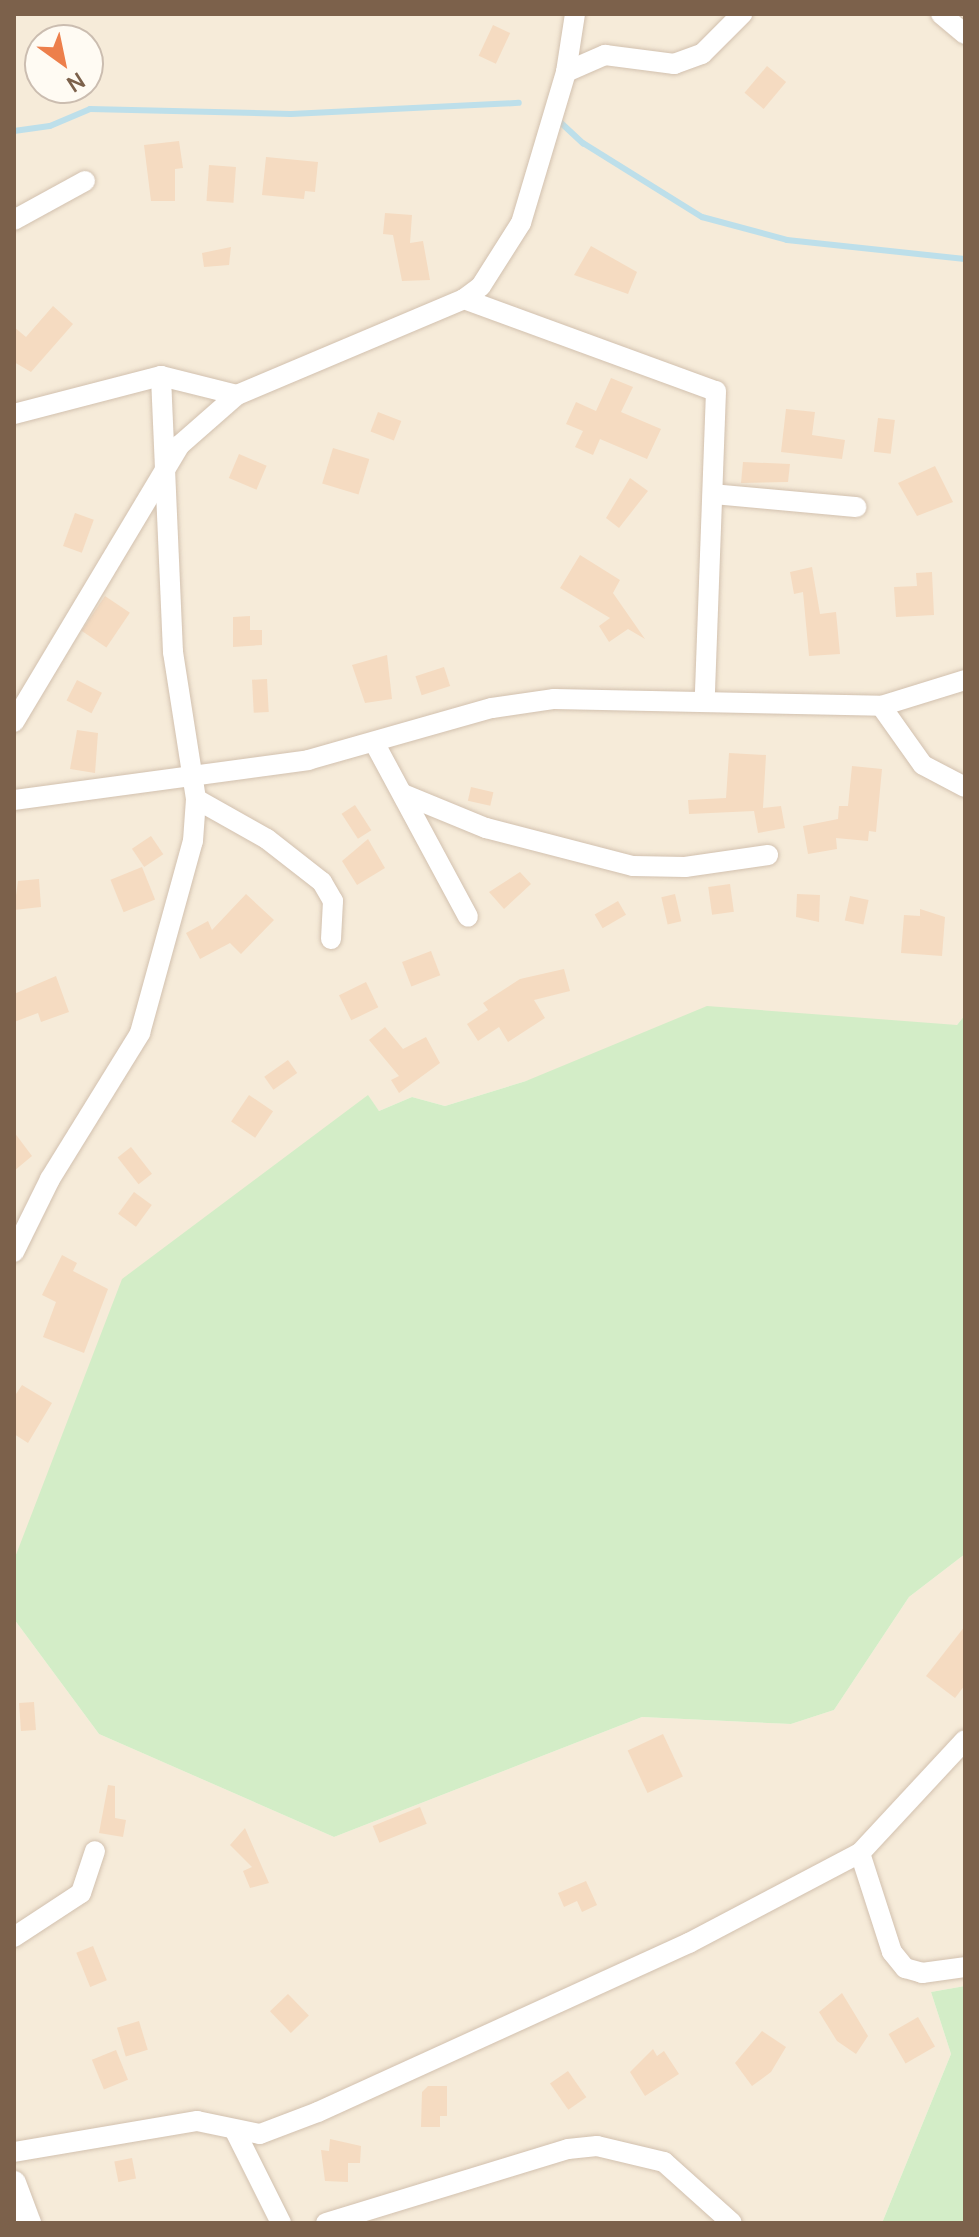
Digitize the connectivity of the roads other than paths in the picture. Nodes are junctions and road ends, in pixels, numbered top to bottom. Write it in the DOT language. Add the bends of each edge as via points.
graph roads {
  1 [pos="575,14"];
  2 [pos="742,14"];
  3 [pos="941,14"];
  4 [pos="965,34"];
  5 [pos="566,72"];
  6 [pos="85,181"];
  7 [pos="14,220"];
  8 [pos="464,299"];
  9 [pos="161,376"];
  10 [pos="237,395"];
  11 [pos="14,414"];
  12 [pos="167,460"];
  13 [pos="713,494"];
  14 [pos="856,507"];
  15 [pos="965,680"];
  16 [pos="705,698"];
  17 [pos="881,706"];
  18 [pos="14,722"];
  19 [pos="375,744"];
  20 [pos="188,776"];
  21 [pos="965,787"];
  22 [pos="403,794"];
  23 [pos="196,799"];
  24 [pos="14,800"];
  25 [pos="768,855"];
  26 [pos="468,917"];
  27 [pos="331,939"];
  28 [pos="14,1252"];
  29 [pos="965,1740"];
  30 [pos="95,1851"];
  31 [pos="860,1853"];
  32 [pos="14,1937"];
  33 [pos="965,1967"];
  34 [pos="235,2131"];
  35 [pos="14,2152"];
  36 [pos="14,2183"];
  37 [pos="29,2223"];
  38 [pos="281,2223"];
  39 [pos="326,2223"];
  40 [pos="732,2223"];
  1 -- 5 [label="street"];
  2 -- 5 [label="street" via="702,54 674,64 605,55"];
  3 -- 4 [label="street"];
  5 -- 8 [label="street" via="521,223 495,268"];
  6 -- 7 [label="street"];
  8 -- 10 [label="street"];
  8 -- 13 [label="street" via="711,386 718,405"];
  9 -- 10 [label="street"];
  9 -- 11 [label="street"];
  9 -- 12 [label="street"];
  10 -- 12 [label="street"];
  12 -- 18 [label="street"];
  12 -- 20 [label="street" via="173,652"];
  13 -- 14 [label="street"];
  13 -- 16 [label="street"];
  15 -- 17 [label="street"];
  16 -- 17 [label="street"];
  16 -- 19 [label="street" via="554,699 492,708"];
  17 -- 21 [label="street" via="923,765"];
  19 -- 20 [label="street"];
  19 -- 22 [label="street"];
  20 -- 23 [label="street"];
  20 -- 24 [label="street"];
  22 -- 25 [label="street" via="486,828 633,866 685,867"];
  22 -- 26 [label="street"];
  23 -- 27 [label="street" via="267,839 322,882 333,901"];
  23 -- 28 [label="street" via="193,841 140,1033 50,1179"];
  29 -- 31 [label="street"];
  30 -- 32 [label="street" via="81,1893"];
  31 -- 33 [label="street" via="892,1952 905,1968 922,1973"];
  31 -- 34 [label="street" via="689,1943 318,2112 260,2134"];
  34 -- 35 [label="street" via="197,2121"];
  34 -- 38 [label="street"];
  36 -- 37 [label="street"];
  39 -- 40 [label="street" via="568,2149 597,2146 664,2162"];
}
